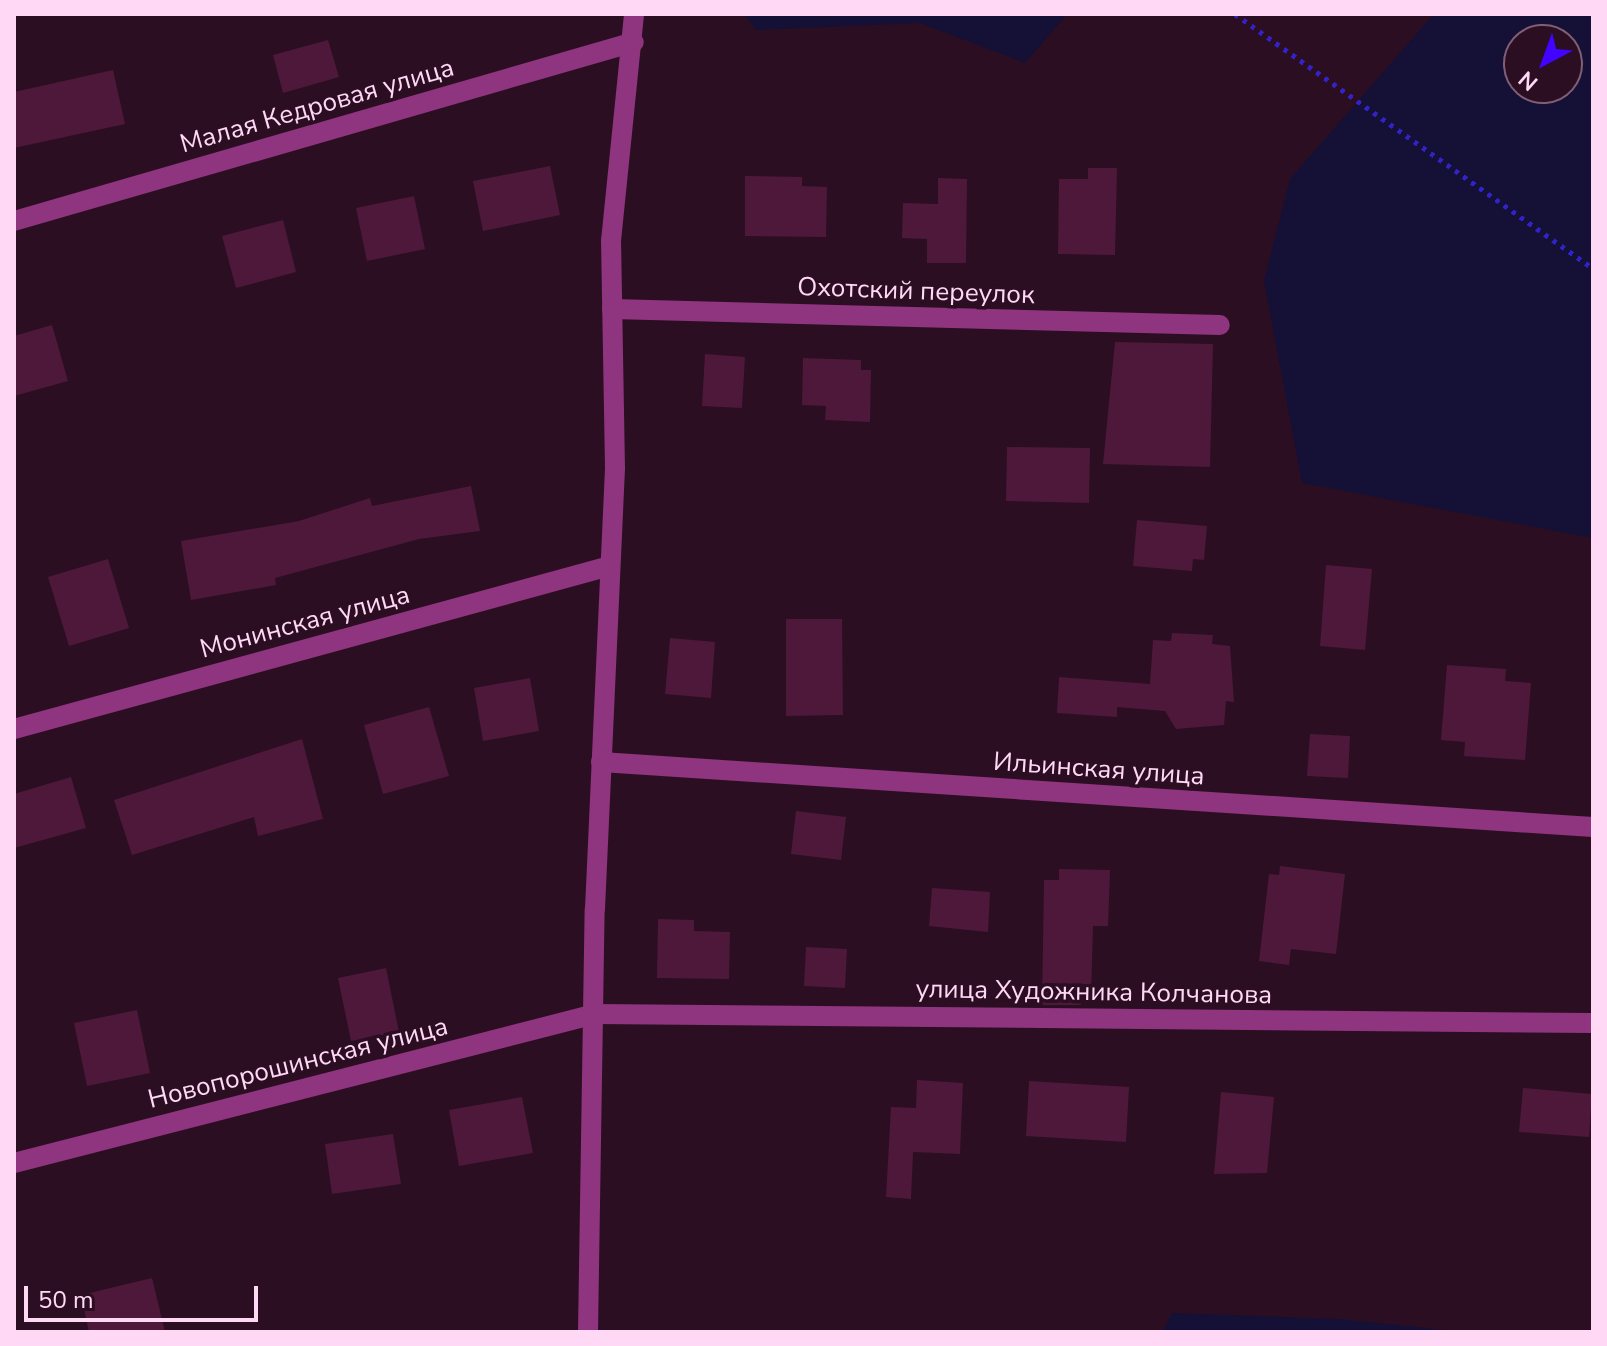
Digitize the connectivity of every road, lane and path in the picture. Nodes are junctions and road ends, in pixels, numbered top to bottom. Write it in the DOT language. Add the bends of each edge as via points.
graph roads {
  1 [pos="634,14"];
  2 [pos="1235,14"];
  3 [pos="634,42"];
  4 [pos="14,221"];
  5 [pos="1593,268"];
  6 [pos="612,309"];
  7 [pos="1220,325"];
  8 [pos="610,566"];
  9 [pos="14,729"];
  10 [pos="601,762"];
  11 [pos="1593,827"];
  12 [pos="595,1014"];
  13 [pos="1593,1023"];
  14 [pos="14,1163"];
  15 [pos="588,1332"];
  1 -- 3 [label="street"];
  2 -- 5 [label="path"];
  3 -- 4 [label="street, Малая Кедровая улица"];
  3 -- 6 [label="street" via="611,241"];
  6 -- 7 [label="street, Охотский переулок"];
  6 -- 8 [label="street"];
  8 -- 9 [label="street, Монинская улица"];
  8 -- 10 [label="street"];
  10 -- 11 [label="street, Ильинская улица"];
  10 -- 12 [label="street"];
  12 -- 13 [label="street, улица Художника Колчанова"];
  12 -- 14 [label="street, Новопорошинская улица"];
  12 -- 15 [label="street"];
}
